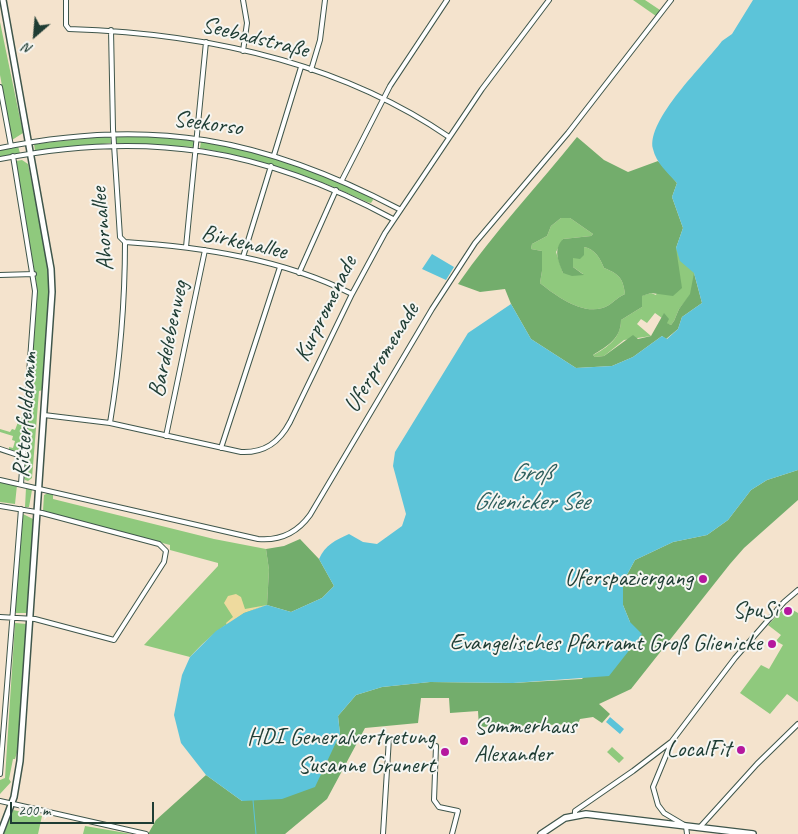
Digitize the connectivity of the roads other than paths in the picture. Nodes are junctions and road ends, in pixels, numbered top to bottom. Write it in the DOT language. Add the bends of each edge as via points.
graph roads {
  1 [pos="3,0"];
  2 [pos="66,0"];
  3 [pos="243,0"];
  4 [pos="325,0"];
  5 [pos="447,0"];
  6 [pos="549,0"];
  7 [pos="671,0"];
  8 [pos="111,30"];
  9 [pos="206,42"];
  10 [pos="243,51"];
  11 [pos="301,67"];
  12 [pos="310,70"];
  13 [pos="0,87"];
  14 [pos="382,100"];
  15 [pos="113,134"];
  16 [pos="448,137"];
  17 [pos="198,139"];
  18 [pos="28,143"];
  19 [pos="114,145"];
  20 [pos="11,146"];
  21 [pos="0,148"];
  22 [pos="197,150"];
  23 [pos="29,154"];
  24 [pos="274,155"];
  25 [pos="13,156"];
  26 [pos="0,159"];
  27 [pos="271,166"];
  28 [pos="342,180"];
  29 [pos="336,190"];
  30 [pos="399,209"];
  31 [pos="393,219"];
  32 [pos="125,242"];
  33 [pos="186,247"];
  34 [pos="205,250"];
  35 [pos="243,257"];
  36 [pos="280,267"];
  37 [pos="299,273"];
  38 [pos="34,274"];
  39 [pos="0,275"];
  40 [pos="352,294"];
  41 [pos="44,415"];
  42 [pos="110,423"];
  43 [pos="166,436"];
  44 [pos="221,448"];
  45 [pos="0,449"];
  46 [pos="24,457"];
  47 [pos="0,480"];
  48 [pos="21,484"];
  49 [pos="38,488"];
  50 [pos="0,506"];
  51 [pos="21,509"];
  52 [pos="37,512"];
  53 [pos="798,590"];
  54 [pos="0,617"];
  55 [pos="13,618"];
  56 [pos="30,619"];
  57 [pos="797,726"];
  58 [pos="389,738"];
  59 [pos="672,741"];
  60 [pos="436,746"];
  61 [pos="0,774"];
  62 [pos="0,800"];
  63 [pos="11,803"];
  64 [pos="574,814"];
  65 [pos="686,826"];
  66 [pos="700,828"];
  67 [pos="0,834"];
  68 [pos="146,834"];
  69 [pos="383,834"];
  70 [pos="452,834"];
  71 [pos="541,834"];
  72 [pos="687,834"];
  73 [pos="753,834"];
  1 -- 18 [label="main road, Ritterfelddamm"];
  2 -- 8 [label="street, Seebadstraße" via="67,28"];
  3 -- 10 [label="street" via="247,23"];
  4 -- 12 [label="street" via="320,40"];
  5 -- 14 [label="street"];
  6 -- 16 [label="street, Kurpromenade"];
  7 -- 49 [label="street, Uferpromenade" via="568,133 475,243 432,309 310,515 297,530 280,538 258,539"];
  8 -- 9 [label="street, Seebadstraße"];
  8 -- 15 [label="street, Ahornallee"];
  9 -- 10 [label="street, Seebadstraße"];
  9 -- 17 [label="street, Bardelebenweg"];
  10 -- 11 [label="street, Seebadstraße"];
  11 -- 12 [label="street, Seebadstraße"];
  11 -- 24 [label="street"];
  12 -- 14 [label="street, Seebadstraße"];
  13 -- 20 [label="street"];
  14 -- 16 [label="street, Seebadstraße"];
  14 -- 28 [label="street"];
  15 -- 17 [label="street, Seekorso"];
  15 -- 18 [label="street, Seekorso"];
  15 -- 19 [label="street, Ahornallee"];
  16 -- 30 [label="street, Kurpromenade"];
  17 -- 22 [label="street, Bardelebenweg"];
  17 -- 24 [label="street, Seekorso"];
  18 -- 20 [label="street, Seekorso"];
  18 -- 23 [label="main road, Ritterfelddamm"];
  19 -- 22 [label="street, Seekorso"];
  19 -- 23 [label="street, Seekorso"];
  19 -- 32 [label="street, Ahornallee" via="120,237"];
  20 -- 21 [label="street, Seekorso"];
  22 -- 27 [label="street, Seekorso"];
  22 -- 33 [label="street, Bardelebenweg"];
  23 -- 25 [label="street, Seekorso"];
  23 -- 41 [label="main road, Ritterfelddamm" via="52,281"];
  24 -- 28 [label="street, Seekorso"];
  25 -- 26 [label="street, Seekorso"];
  25 -- 38 [label="street, Ritterfelddamm"];
  27 -- 29 [label="street, Seekorso"];
  27 -- 35 [label="street"];
  28 -- 30 [label="street, Seekorso"];
  29 -- 31 [label="street, Seekorso"];
  29 -- 37 [label="street"];
  30 -- 31 [label="street, Kurpromenade"];
  31 -- 40 [label="street, Kurpromenade"];
  32 -- 33 [label="street, Birkenallee"];
  32 -- 42 [label="street, Ahornallee" via="122,343"];
  33 -- 34 [label="street, Birkenallee"];
  34 -- 35 [label="street, Birkenallee"];
  34 -- 43 [label="street, Bardelebenweg"];
  35 -- 36 [label="street, Birkenallee"];
  36 -- 37 [label="street, Birkenallee"];
  36 -- 44 [label="street"];
  37 -- 40 [label="street, Birkenallee"];
  38 -- 39 [label="street"];
  38 -- 46 [label="street, Ritterfelddamm"];
  40 -- 44 [label="street, Kurpromenade" via="282,436 260,450 241,452"];
  41 -- 42 [label="street, Kurpromenade"];
  41 -- 49 [label="main road, Ritterfelddamm"];
  42 -- 43 [label="street, Kurpromenade"];
  43 -- 44 [label="street, Kurpromenade"];
  45 -- 46 [label="street"];
  46 -- 48 [label="street, Ritterfelddamm"];
  47 -- 48 [label="street, Uferpromenade"];
  48 -- 49 [label="street, Uferpromenade"];
  49 -- 52 [label="main road, Ritterfelddamm"];
  50 -- 51 [label="street"];
  51 -- 52 [label="street"];
  51 -- 55 [label="street"];
  52 -- 56 [label="main road, Ritterfelddamm"];
  52 -- 56 [label="street" via="164,547 166,551 164,562 114,640"];
  53 -- 59 [label="street" via="735,658"];
  54 -- 55 [label="street"];
  55 -- 56 [label="street"];
  55 -- 61 [label="street"];
  56 -- 63 [label="main road, Ritterfelddamm" via="20,761"];
  57 -- 66 [label="street" via="757,764"];
  58 -- 69 [label="street"];
  59 -- 64 [label="street"];
  59 -- 65 [label="street" via="653,787 664,813"];
  60 -- 70 [label="street" via="434,800 439,807 458,811"];
  62 -- 63 [label="street"];
  63 -- 67 [label="main road, Ritterfelddamm"];
  63 -- 68 [label="street"];
  64 -- 65 [label="main road"];
  64 -- 71 [label="main road"];
  65 -- 66 [label="main road"];
  65 -- 72 [label="street"];
  66 -- 73 [label="main road"];
}
